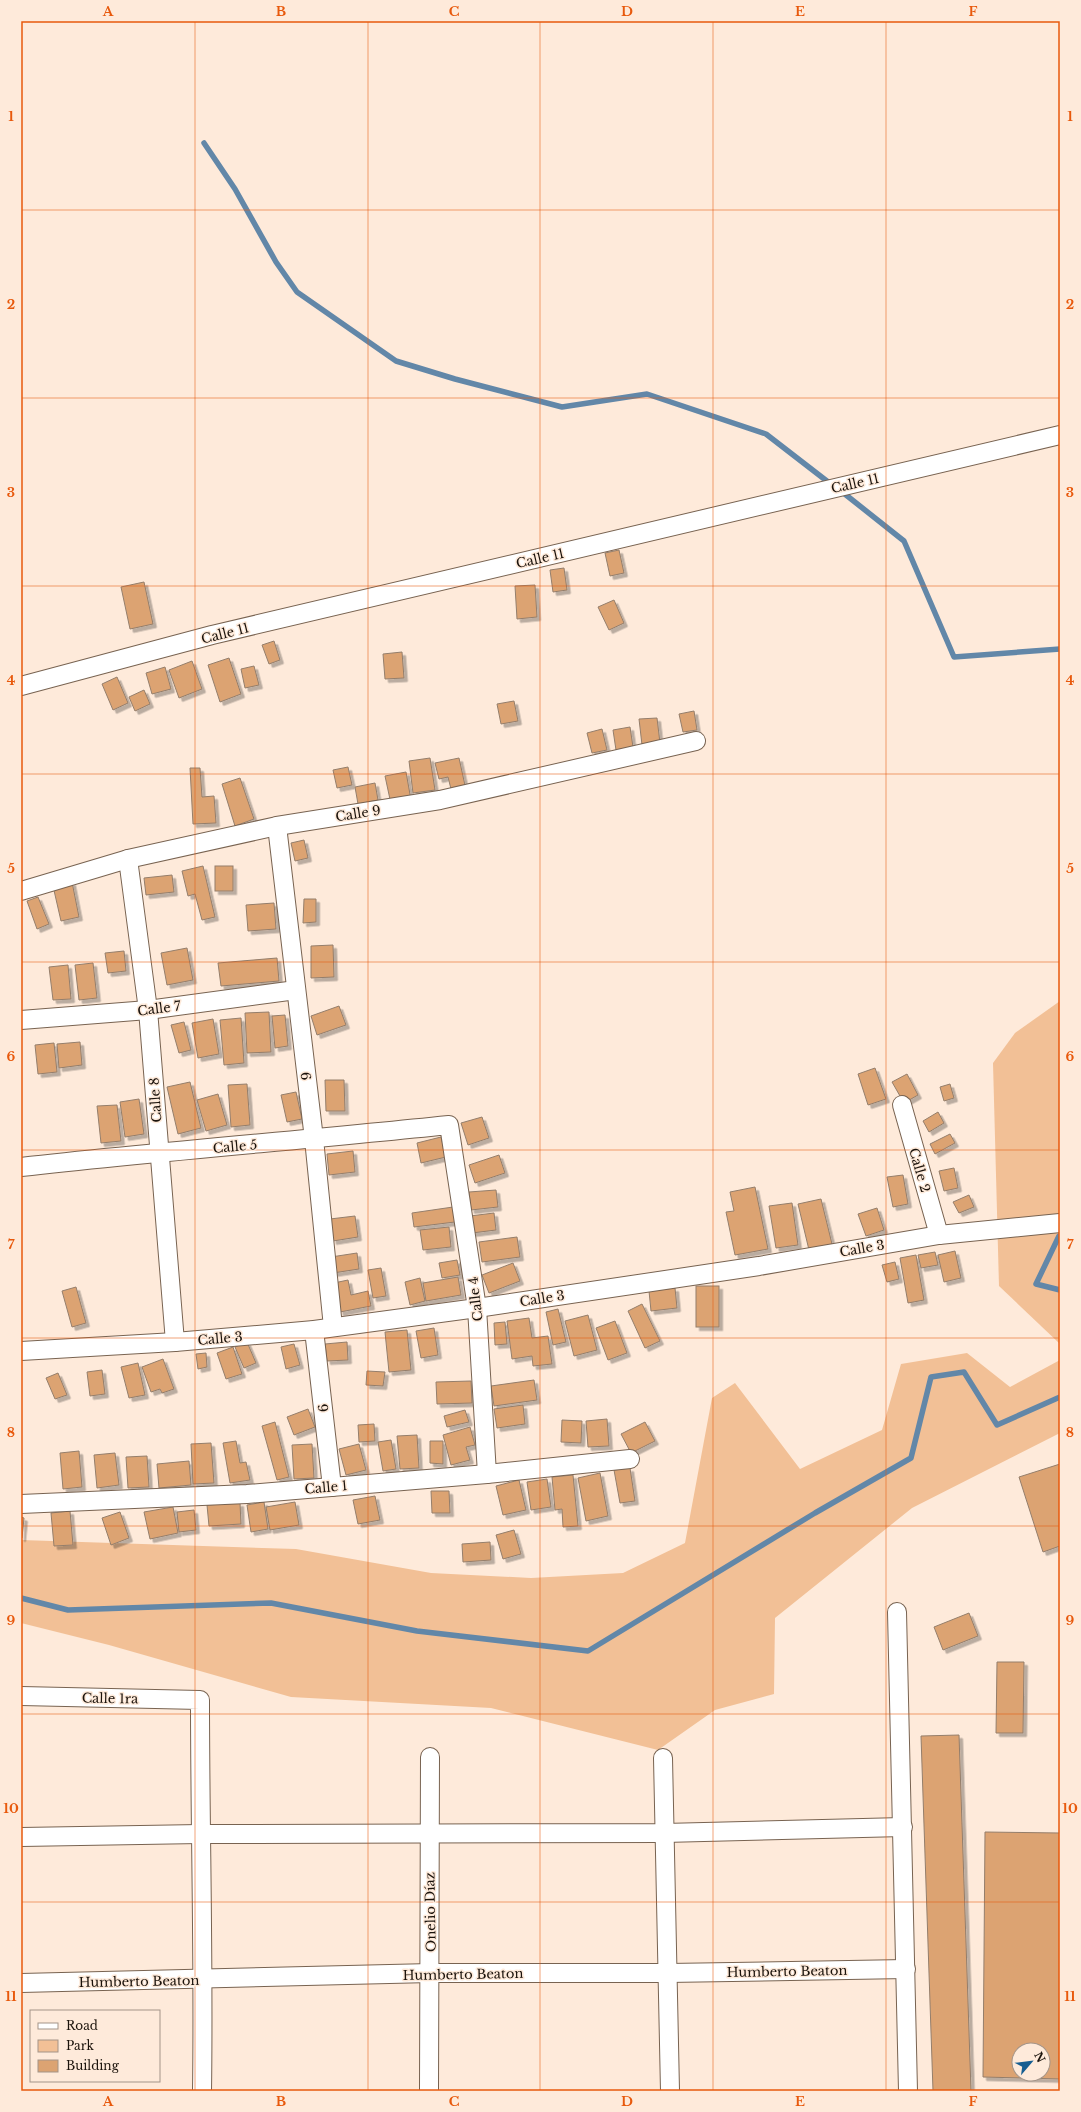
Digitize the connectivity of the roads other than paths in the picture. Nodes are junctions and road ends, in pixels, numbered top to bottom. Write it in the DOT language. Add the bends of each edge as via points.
graph roads {
  1 [pos="1060,434"];
  2 [pos="21,686"];
  3 [pos="696,741"];
  4 [pos="277,826"];
  5 [pos="128,859"];
  6 [pos="21,891"];
  7 [pos="296,990"];
  8 [pos="148,1010"];
  9 [pos="21,1020"];
  10 [pos="902,1105"];
  11 [pos="449,1125"];
  12 [pos="314,1140"];
  13 [pos="159,1152"];
  14 [pos="21,1167"];
  15 [pos="1060,1223"];
  16 [pos="939,1235"];
  17 [pos="477,1308"];
  18 [pos="333,1327"];
  19 [pos="314,1330"];
  20 [pos="175,1342"];
  21 [pos="21,1351"];
  22 [pos="630,1459"];
  23 [pos="487,1474"];
  24 [pos="332,1487"];
  25 [pos="21,1504"];
  26 [pos="898,1612"];
  27 [pos="21,1696"];
  28 [pos="430,1757"];
  29 [pos="663,1758"];
  30 [pos="903,1827"];
  31 [pos="429,1833"];
  32 [pos="664,1833"];
  33 [pos="200,1834"];
  34 [pos="21,1837"];
  35 [pos="906,1969"];
  36 [pos="430,1973"];
  37 [pos="668,1973"];
  38 [pos="203,1979"];
  39 [pos="21,1983"];
  40 [pos="202,2091"];
  41 [pos="429,2091"];
  42 [pos="670,2091"];
  43 [pos="908,2091"];
  1 -- 2 [label="street, Calle 11" via="220,633"];
  3 -- 4 [label="street, Calle 9" via="440,800"];
  4 -- 5 [label="street, Calle 9"];
  4 -- 7 [label="street, 6"];
  5 -- 6 [label="street, Calle 9"];
  5 -- 8 [label="street, Calle 8"];
  7 -- 8 [label="street, Calle 7"];
  7 -- 12 [label="street, 6"];
  8 -- 9 [label="street, Calle 7"];
  8 -- 13 [label="street, Calle 8"];
  10 -- 16 [label="street, Calle 2"];
  11 -- 12 [label="street, Calle 5"];
  11 -- 17 [label="street, Calle 4"];
  12 -- 13 [label="street, Calle 5"];
  12 -- 18 [label="street, 6"];
  13 -- 14 [label="street, Calle 5"];
  13 -- 20 [label="street, Calle 8"];
  15 -- 16 [label="street, Calle 3"];
  16 -- 17 [label="street, Calle 3" via="759,1266"];
  17 -- 18 [label="street, Calle 3"];
  17 -- 23 [label="street, Calle 4"];
  18 -- 19 [label="street, Calle 3"];
  19 -- 20 [label="street, Calle 3"];
  19 -- 24 [label="street, 6"];
  20 -- 21 [label="street, Calle 3"];
  22 -- 23 [label="street, Calle 1"];
  23 -- 24 [label="street, Calle 1"];
  24 -- 25 [label="street, Calle 1" via="247,1494"];
  26 -- 30 [label="street"];
  27 -- 33 [label="street, Calle 1ra" via="200,1700"];
  28 -- 31 [label="street, Onelio Díaz"];
  29 -- 32 [label="street"];
  30 -- 32 [label="street"];
  30 -- 35 [label="street"];
  31 -- 32 [label="street"];
  31 -- 33 [label="street"];
  31 -- 36 [label="street, Onelio Díaz"];
  32 -- 37 [label="street"];
  33 -- 34 [label="street"];
  33 -- 38 [label="street"];
  35 -- 37 [label="street, Humberto Beaton"];
  35 -- 43 [label="street"];
  36 -- 37 [label="street, Humberto Beaton"];
  36 -- 38 [label="street, Humberto Beaton"];
  36 -- 41 [label="street, Onelio Díaz"];
  37 -- 42 [label="street"];
  38 -- 39 [label="street, Humberto Beaton"];
  38 -- 40 [label="street"];
}
